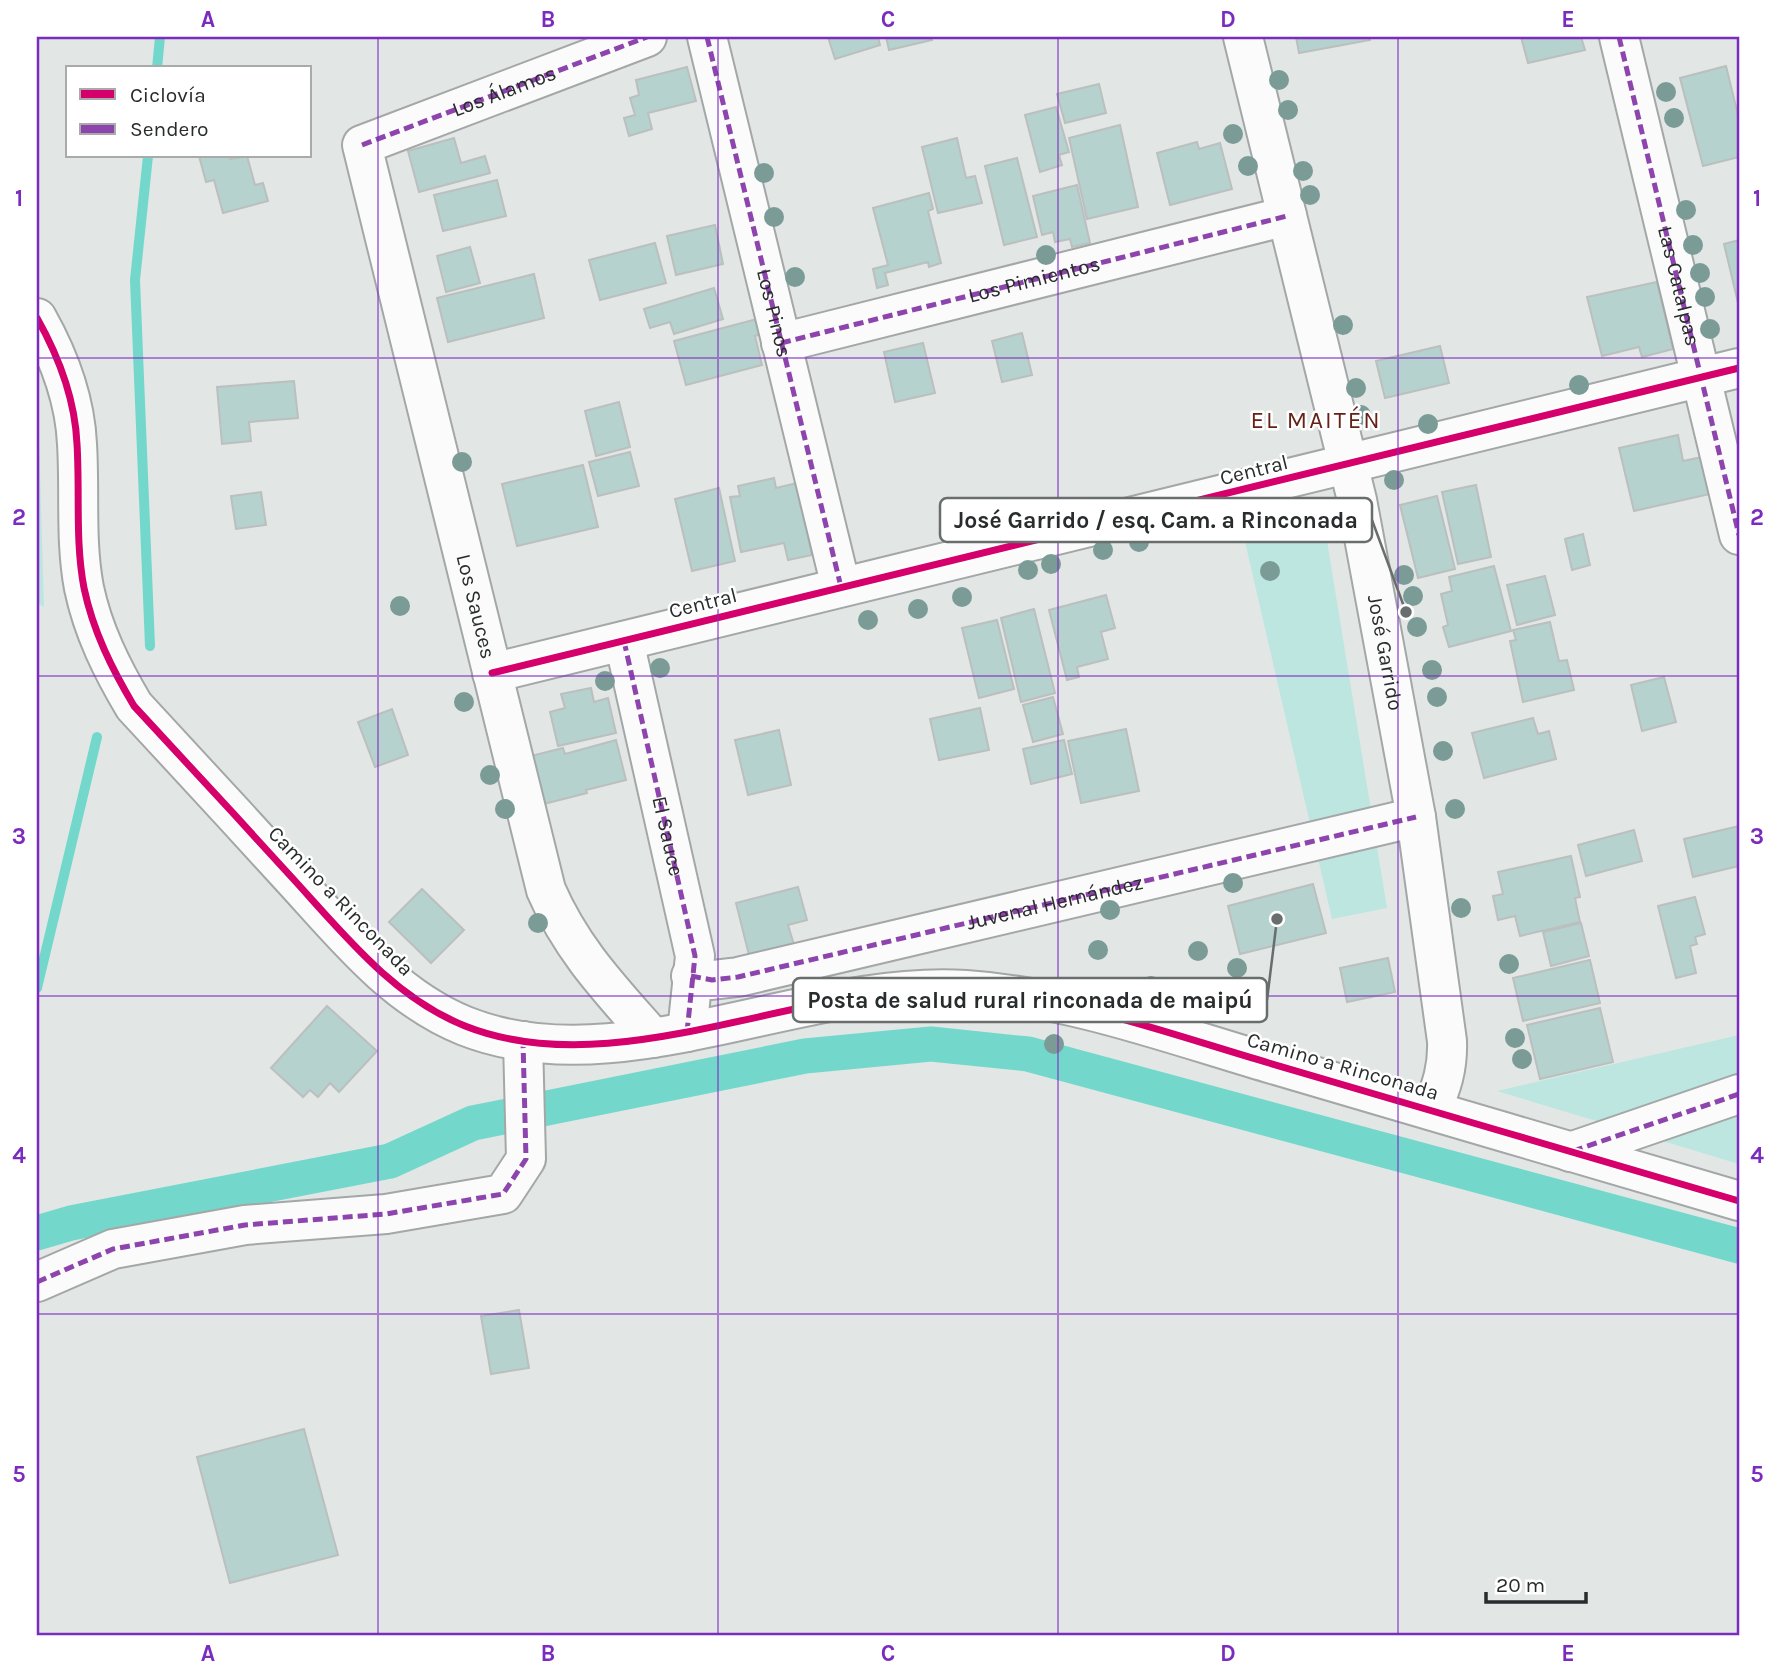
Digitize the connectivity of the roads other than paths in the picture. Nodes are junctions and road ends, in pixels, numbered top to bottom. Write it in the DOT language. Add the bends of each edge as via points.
graph roads {
  1 [pos="647,37"];
  2 [pos="707,37"];
  3 [pos="1243,37"];
  4 [pos="1619,37"];
  5 [pos="362,145"];
  6 [pos="1287,216"];
  7 [pos="37,318"];
  8 [pos="781,344"];
  9 [pos="1739,368"];
  10 [pos="1702,377"];
  11 [pos="1348,465"];
  12 [pos="1739,535"];
  13 [pos="841,587"];
  14 [pos="624,641"];
  15 [pos="492,673"];
  16 [pos="1416,817"];
  17 [pos="691,976"];
  18 [pos="670,1035"];
  19 [pos="523,1041"];
  20 [pos="1739,1094"];
  21 [pos="1431,1110"];
  22 [pos="1570,1152"];
  23 [pos="1739,1201"];
  24 [pos="37,1282"];
  1 -- 5 [label="street, Los Álamos"];
  2 -- 8 [label="street, Los Pinos"];
  3 -- 6 [label="street, José Garrido"];
  4 -- 10 [label="street, Las Catalpas"];
  5 -- 15 [label="street, Los Sauces"];
  6 -- 8 [label="street, Los Pimientos"];
  6 -- 11 [label="street, José Garrido"];
  7 -- 19 [label="street, Camino a Rinconada" via="63,373 72,407 80,558 92,618 134,706 386,976 446,1018"];
  8 -- 13 [label="street, Los Pinos"];
  9 -- 10 [label="street, Central"];
  10 -- 11 [label="street, Central"];
  10 -- 12 [label="street, Las Catalpas"];
  11 -- 13 [label="street, Central"];
  11 -- 16 [label="street, José Garrido"];
  13 -- 14 [label="street, Central"];
  14 -- 15 [label="street, Central"];
  14 -- 17 [label="street, El Sauce" via="695,956"];
  15 -- 18 [label="street, Los Sauces" via="546,890 559,918 576,947"];
  16 -- 17 [label="street, Juvenal Hernández" via="738,977 712,980"];
  16 -- 21 [label="street, José Garrido" via="1447,1041 1441,1090"];
  17 -- 18 [label="street, El Sauce"];
  18 -- 19 [label="street, Camino a Rinconada" via="584,1044"];
  18 -- 21 [label="street, Camino a Rinconada" via="868,994 962,990 1012,995 1121,1019"];
  19 -- 24 [label="street" via="526,1159 503,1194 386,1214 245,1225 113,1249"];
  20 -- 22 [label="street"];
  21 -- 22 [label="street, Camino a Rinconada"];
  22 -- 23 [label="street, Camino a Rinconada"];
}
